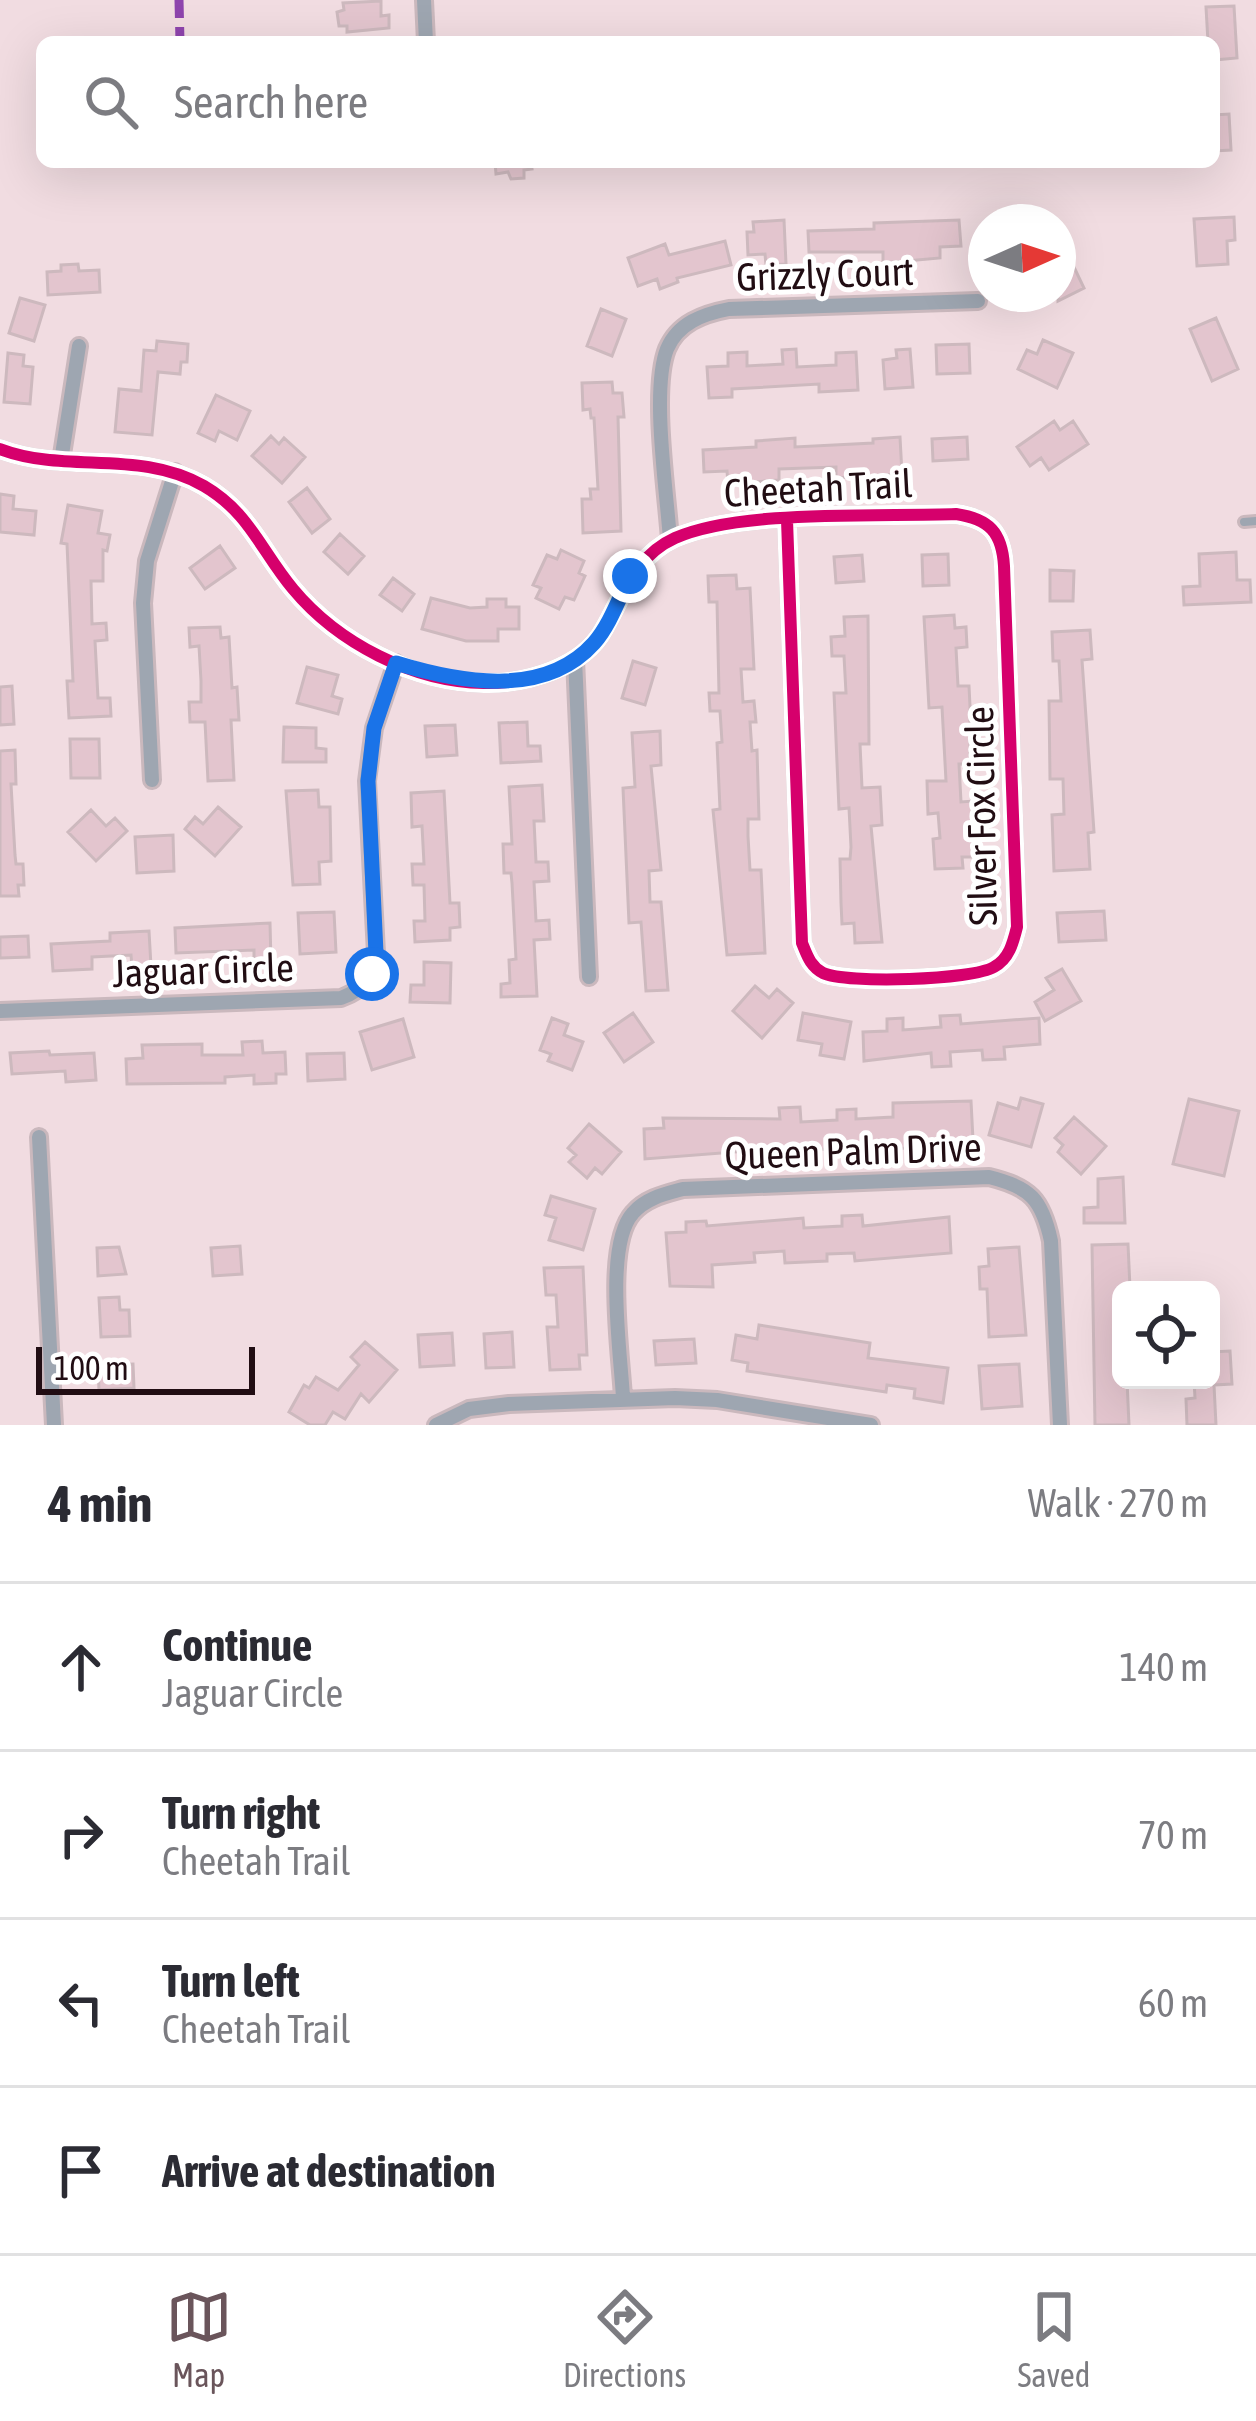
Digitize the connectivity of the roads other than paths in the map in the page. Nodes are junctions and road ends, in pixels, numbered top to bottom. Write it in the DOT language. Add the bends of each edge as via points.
graph roads {
  1 [pos="424,0"];
  2 [pos="426,36"];
  3 [pos="968,301"];
  4 [pos="79,346"];
  5 [pos="0,448"];
  6 [pos="61,460"];
  7 [pos="175,472"];
  8 [pos="787,520"];
  9 [pos="1256,521"];
  10 [pos="1244,522"];
  11 [pos="993,528"];
  12 [pos="670,540"];
  13 [pos="575,659"];
  14 [pos="396,663"];
  15 [pos="152,780"];
  16 [pos="589,977"];
  17 [pos="0,1011"];
  18 [pos="39,1137"];
  19 [pos="623,1398"];
  20 [pos="54,1425"];
  21 [pos="436,1425"];
  22 [pos="871,1425"];
  23 [pos="1060,1425"];
  1 -- 2 [label="street"];
  3 -- 12 [label="street, Grizzly Court" via="729,309 682,327 662,367"];
  4 -- 6 [label="street"];
  5 -- 6 [label="street"];
  6 -- 7 [label="street"];
  7 -- 14 [label="street" via="236,509 292,588 328,623"];
  7 -- 15 [label="street" via="147,561 143,603"];
  8 -- 11 [label="street, Cheetah Trail" via="956,514"];
  8 -- 11 [label="street, Silver Fox Circle" via="802,943 824,974 847,979 977,974 1011,950 1017,927 1004,566"];
  8 -- 12 [label="street, Cheetah Trail" via="727,523"];
  9 -- 10 [label="lane"];
  12 -- 13 [label="street, Cheetah Trail" via="630,576 603,631"];
  13 -- 14 [label="street" via="483,683"];
  13 -- 16 [label="street"];
  14 -- 17 [label="street, Jaguar Circle" via="374,728 368,781 376,953 360,990 341,998"];
  18 -- 20 [label="street"];
  19 -- 21 [label="street" via="469,1409"];
  19 -- 22 [label="street" via="717,1400"];
  19 -- 23 [label="street, Queen Palm Drive" via="617,1251 630,1215 650,1198 683,1189 989,1177 1019,1184 1045,1210"];
}
